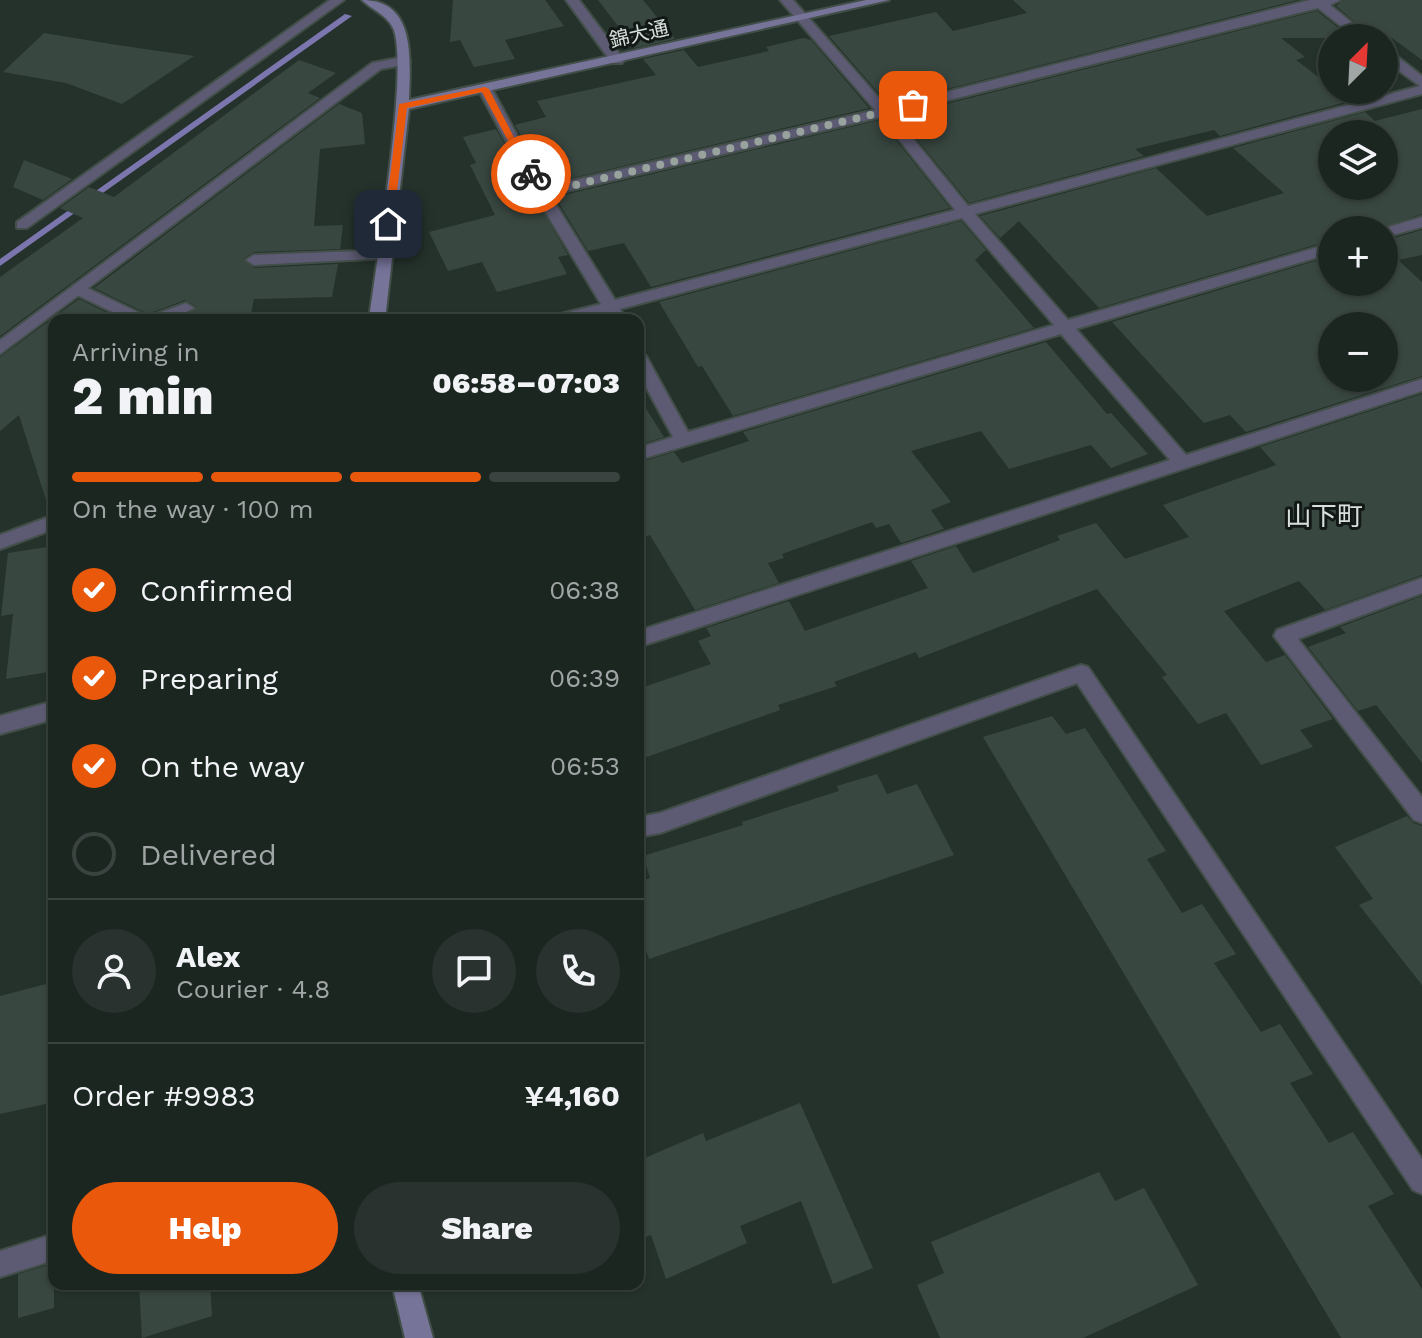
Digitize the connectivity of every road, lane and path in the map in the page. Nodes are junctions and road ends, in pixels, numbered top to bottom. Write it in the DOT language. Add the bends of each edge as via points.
graph roads {
  1 [pos="338,0"];
  2 [pos="368,0"];
  3 [pos="572,0"];
  4 [pos="786,0"];
  5 [pos="883,0"];
  6 [pos="1323,1"];
  7 [pos="801,18"];
  8 [pos="1348,24"];
  9 [pos="617,60"];
  10 [pos="403,61"];
  11 [pos="1398,64"];
  12 [pos="1422,83"];
  13 [pos="485,89"];
  14 [pos="1422,90"];
  15 [pos="402,106"];
  16 [pos="884,112"];
  17 [pos="541,193"];
  18 [pos="964,211"];
  19 [pos="1422,222"];
  20 [pos="22,225"];
  21 [pos="1398,229"];
  22 [pos="1318,252"];
  23 [pos="384,255"];
  24 [pos="254,260"];
  25 [pos="79,289"];
  26 [pos="186,308"];
  27 [pos="615,313"];
  28 [pos="130,314"];
  29 [pos="170,314"];
  30 [pos="378,314"];
  31 [pos="1064,327"];
  32 [pos="0,348"];
  33 [pos="644,367"];
  34 [pos="1422,385"];
  35 [pos="683,440"];
  36 [pos="644,452"];
  37 [pos="1182,462"];
  38 [pos="48,524"];
  39 [pos="0,542"];
  40 [pos="1422,585"];
  41 [pos="644,637"];
  42 [pos="48,712"];
  43 [pos="0,725"];
  44 [pos="1422,813"];
  45 [pos="644,826"];
  46 [pos="1422,1181"];
  47 [pos="48,1249"];
  48 [pos="0,1264"];
  49 [pos="407,1290"];
  50 [pos="419,1338"];
  1 -- 20 [label="street"];
  2 -- 10 [label="main road" via="400,29"];
  3 -- 9 [label="street"];
  4 -- 7 [label="street"];
  5 -- 7 [label="main road, 錦大通"];
  6 -- 8 [label="street"];
  6 -- 16 [label="street"];
  7 -- 9 [label="main road, 錦大通"];
  7 -- 16 [label="street"];
  9 -- 13 [label="main road, 錦大通"];
  10 -- 15 [label="main road"];
  10 -- 25 [label="street" via="377,66"];
  11 -- 12 [label="street"];
  13 -- 15 [label="main road, 錦大通"];
  13 -- 17 [label="street"];
  14 -- 18 [label="street"];
  15 -- 23 [label="main road"];
  16 -- 17 [label="street"];
  16 -- 18 [label="street"];
  17 -- 27 [label="street"];
  18 -- 27 [label="street"];
  18 -- 31 [label="street"];
  19 -- 21 [label="street"];
  22 -- 31 [label="street"];
  23 -- 24 [label="street"];
  23 -- 30 [label="main road"];
  25 -- 28 [label="street"];
  25 -- 32 [label="street"];
  26 -- 29 [label="street"];
  31 -- 35 [label="street"];
  31 -- 37 [label="street"];
  33 -- 35 [label="street"];
  34 -- 37 [label="street"];
  35 -- 36 [label="street"];
  37 -- 41 [label="street"];
  38 -- 39 [label="street"];
  40 -- 44 [label="street" via="1284,636"];
  42 -- 43 [label="street"];
  45 -- 46 [label="street" via="1081,673"];
  47 -- 48 [label="street"];
  49 -- 50 [label="main road"];
}
